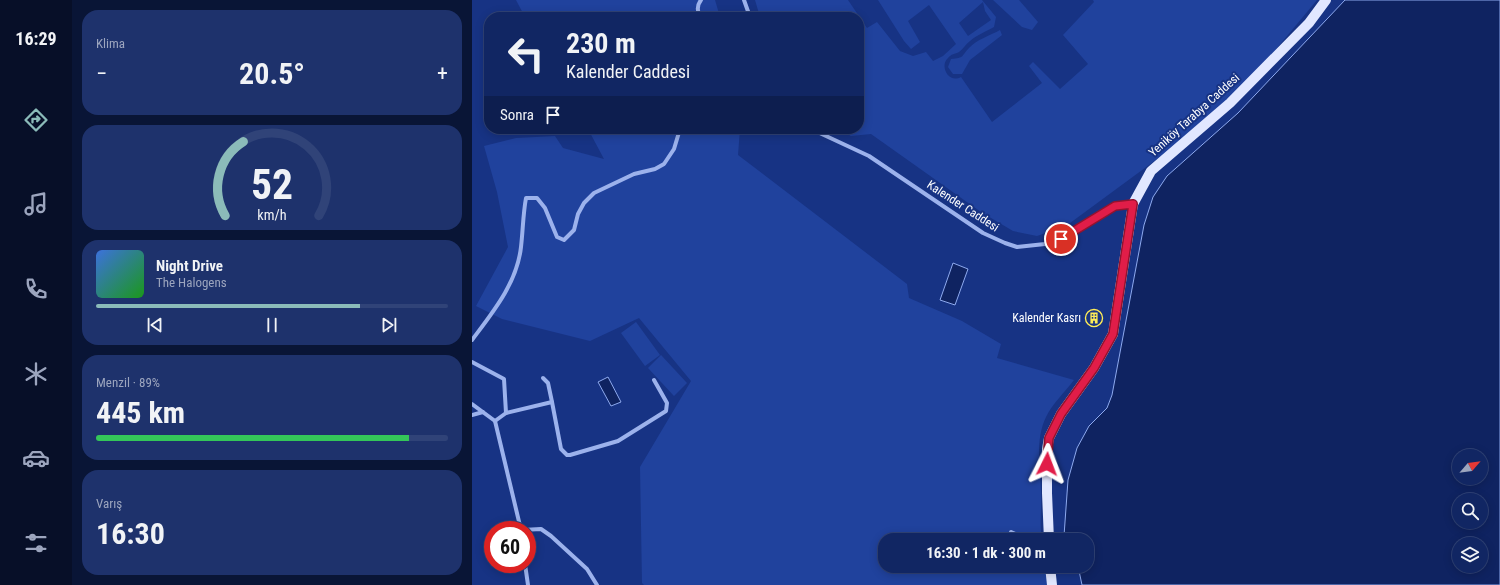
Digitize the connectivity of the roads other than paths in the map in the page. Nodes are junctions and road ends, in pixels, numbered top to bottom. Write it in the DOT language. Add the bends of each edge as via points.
graph roads {
  1 [pos="702,0"];
  2 [pos="744,0"];
  3 [pos="1326,0"];
  4 [pos="698,12"];
  5 [pos="748,12"];
  6 [pos="678,134"];
  7 [pos="822,134"];
  8 [pos="1133,204"];
  9 [pos="472,340"];
  10 [pos="472,362"];
  11 [pos="543,378"];
  12 [pos="654,380"];
  13 [pos="552,402"];
  14 [pos="472,404"];
  15 [pos="483,412"];
  16 [pos="506,413"];
  17 [pos="472,415"];
  18 [pos="495,422"];
  19 [pos="519,521"];
  20 [pos="536,529"];
  21 [pos="1048,533"];
  22 [pos="526,573"];
  23 [pos="1048,573"];
  24 [pos="528,585"];
  25 [pos="596,585"];
  26 [pos="1052,585"];
  1 -- 4 [label="street" via="698,4"];
  2 -- 5 [label="street"];
  3 -- 8 [label="main road, Yeniköy Tarabya Caddesi" via="1309,23 1230,103 1151,171"];
  6 -- 9 [label="street" via="674,149 664,164 634,174 594,193 578,214 574,230 564,240 557,237 546,208 537,198 526,198 521,248 510,286"];
  7 -- 8 [label="street, Kalender Caddesi" via="870,156 983,233 1017,247 1045,244 1061,239 1115,206"];
  8 -- 21 [label="main road, Yeniköy Tarabya Caddesi" via="1113,334 1094,368 1061,414 1049,438"];
  10 -- 16 [label="street" via="504,379"];
  11 -- 13 [label="street" via="548,383"];
  12 -- 13 [label="street" via="667,403 666,411 618,441 570,455 562,449"];
  13 -- 16 [label="street"];
  14 -- 15 [label="street"];
  15 -- 17 [label="street"];
  15 -- 18 [label="street"];
  16 -- 18 [label="street"];
  18 -- 19 [label="street"];
  20 -- 25 [label="street" via="541,529 551,536 587,569"];
  22 -- 24 [label="street"];
  23 -- 26 [label="main road"];
}
